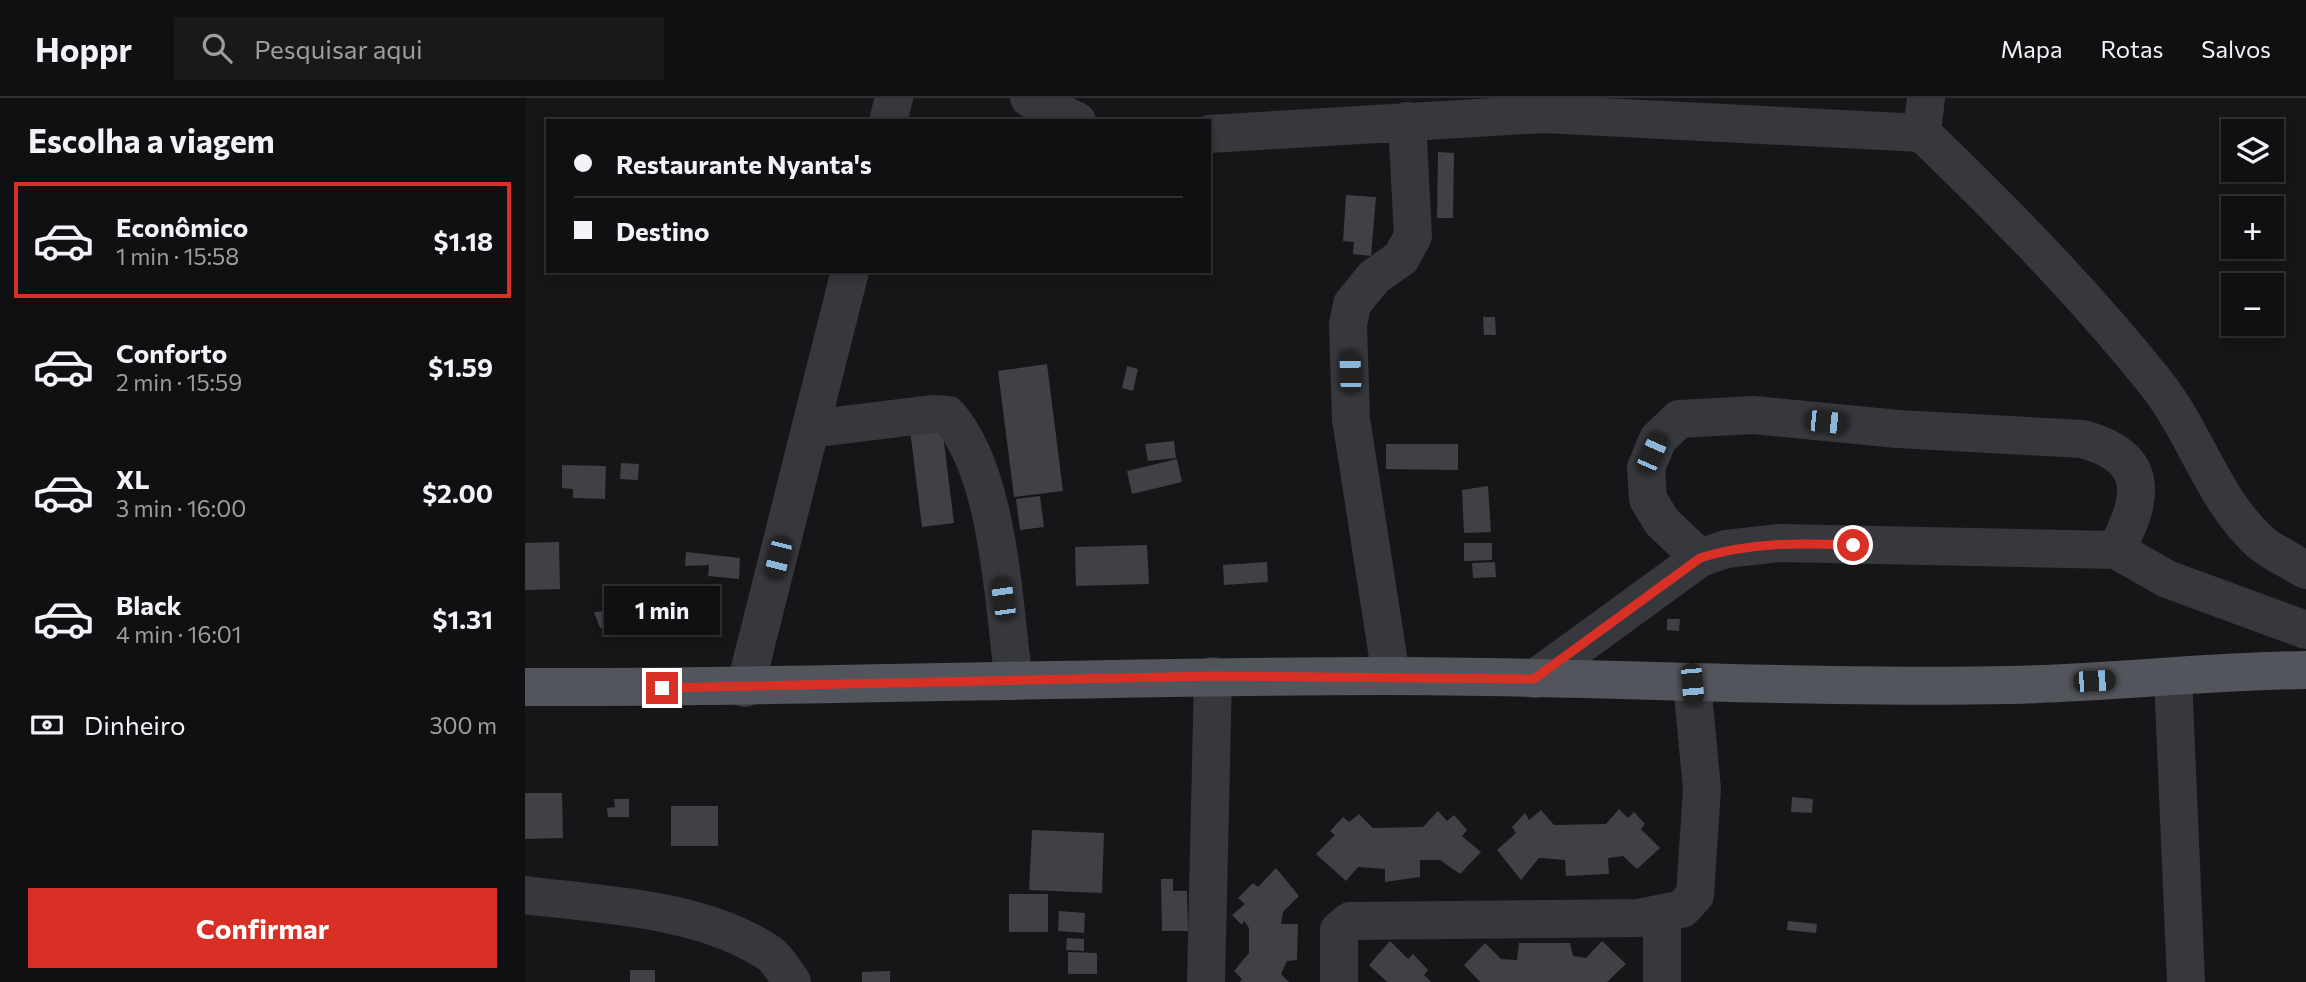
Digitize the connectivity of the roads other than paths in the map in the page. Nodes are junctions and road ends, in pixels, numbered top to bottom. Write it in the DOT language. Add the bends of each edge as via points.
graph roads {
  1 [pos="894,98"];
  2 [pos="1029,98"];
  3 [pos="1924,115"];
  4 [pos="889,119"];
  5 [pos="1073,119"];
  6 [pos="1407,121"];
  7 [pos="1211,134"];
  8 [pos="849,273"];
  9 [pos="810,429"];
  10 [pos="2116,550"];
  11 [pos="1700,558"];
  12 [pos="2306,570"];
  13 [pos="2306,630"];
  14 [pos="2306,670"];
  15 [pos="1213,676"];
  16 [pos="1391,676"];
  17 [pos="2173,677"];
  18 [pos="1534,679"];
  19 [pos="1014,681"];
  20 [pos="1692,684"];
  21 [pos="525,687"];
  22 [pos="745,688"];
  23 [pos="525,895"];
  24 [pos="1662,915"];
  25 [pos="792,982"];
  26 [pos="1206,982"];
  27 [pos="1339,982"];
  28 [pos="1662,982"];
  29 [pos="2186,982"];
  1 -- 4 [label="street"];
  2 -- 5 [label="street"];
  3 -- 6 [label="street" via="1544,114"];
  3 -- 12 [label="street" via="2156,383 2185,423 2226,505 2262,544"];
  6 -- 7 [label="street"];
  6 -- 16 [label="street" via="1413,236 1401,258 1374,277 1352,304 1348,326 1351,419"];
  8 -- 9 [label="street"];
  9 -- 19 [label="street" via="932,414 948,415 960,428 977,461 992,517"];
  9 -- 22 [label="street"];
  10 -- 11 [label="street" via="1780,543"];
  10 -- 11 [label="street" via="2133,517 2139,491 2127,464 2108,446 2082,439 1753,415 1679,419 1658,439 1646,468 1648,499 1662,522"];
  10 -- 13 [label="street" via="2167,579"];
  11 -- 18 [label="street"];
  14 -- 17 [label="main road"];
  15 -- 16 [label="main road"];
  15 -- 19 [label="main road"];
  15 -- 26 [label="street"];
  16 -- 18 [label="main road"];
  17 -- 20 [label="main road" via="2015,685"];
  17 -- 29 [label="street"];
  18 -- 20 [label="main road"];
  19 -- 22 [label="main road"];
  20 -- 24 [label="street" via="1702,789 1695,895 1682,909"];
  21 -- 22 [label="main road"];
  23 -- 25 [label="street" via="649,909 713,927 771,954"];
  24 -- 27 [label="street" via="1350,920 1339,930"];
  24 -- 28 [label="street"];
}
